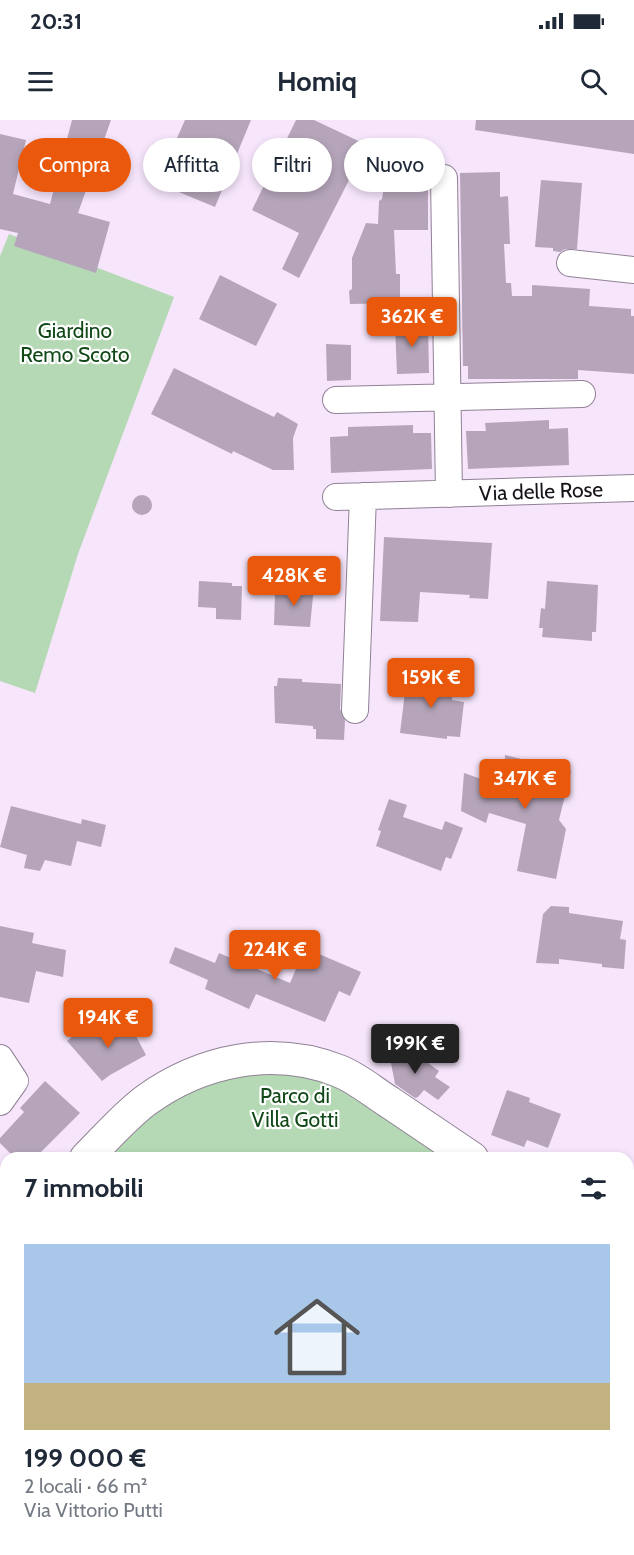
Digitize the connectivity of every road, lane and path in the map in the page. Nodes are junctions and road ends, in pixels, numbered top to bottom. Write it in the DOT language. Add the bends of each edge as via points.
graph roads {
  1 [pos="444,192"];
  2 [pos="570,263"];
  3 [pos="634,270"];
  4 [pos="582,394"];
  5 [pos="447,397"];
  6 [pos="336,400"];
  7 [pos="634,488"];
  8 [pos="449,494"];
  9 [pos="363,496"];
  10 [pos="336,497"];
  11 [pos="355,710"];
  12 [pos="0,1058"];
  13 [pos="0,1102"];
  14 [pos="92,1152"];
  15 [pos="463,1152"];
  1 -- 5 [label="street, Via delle Rose"];
  2 -- 3 [label="street"];
  4 -- 5 [label="street"];
  5 -- 6 [label="street"];
  5 -- 8 [label="street, Via delle Rose"];
  7 -- 8 [label="street, Via delle Rose"];
  8 -- 9 [label="street, Via delle Rose"];
  9 -- 10 [label="street, Via delle Rose"];
  9 -- 11 [label="street"];
  12 -- 13 [label="street" via="15,1081"];
  14 -- 15 [label="street" via="144,1102 177,1081 210,1066 242,1059 313,1062 341,1071"];
}
